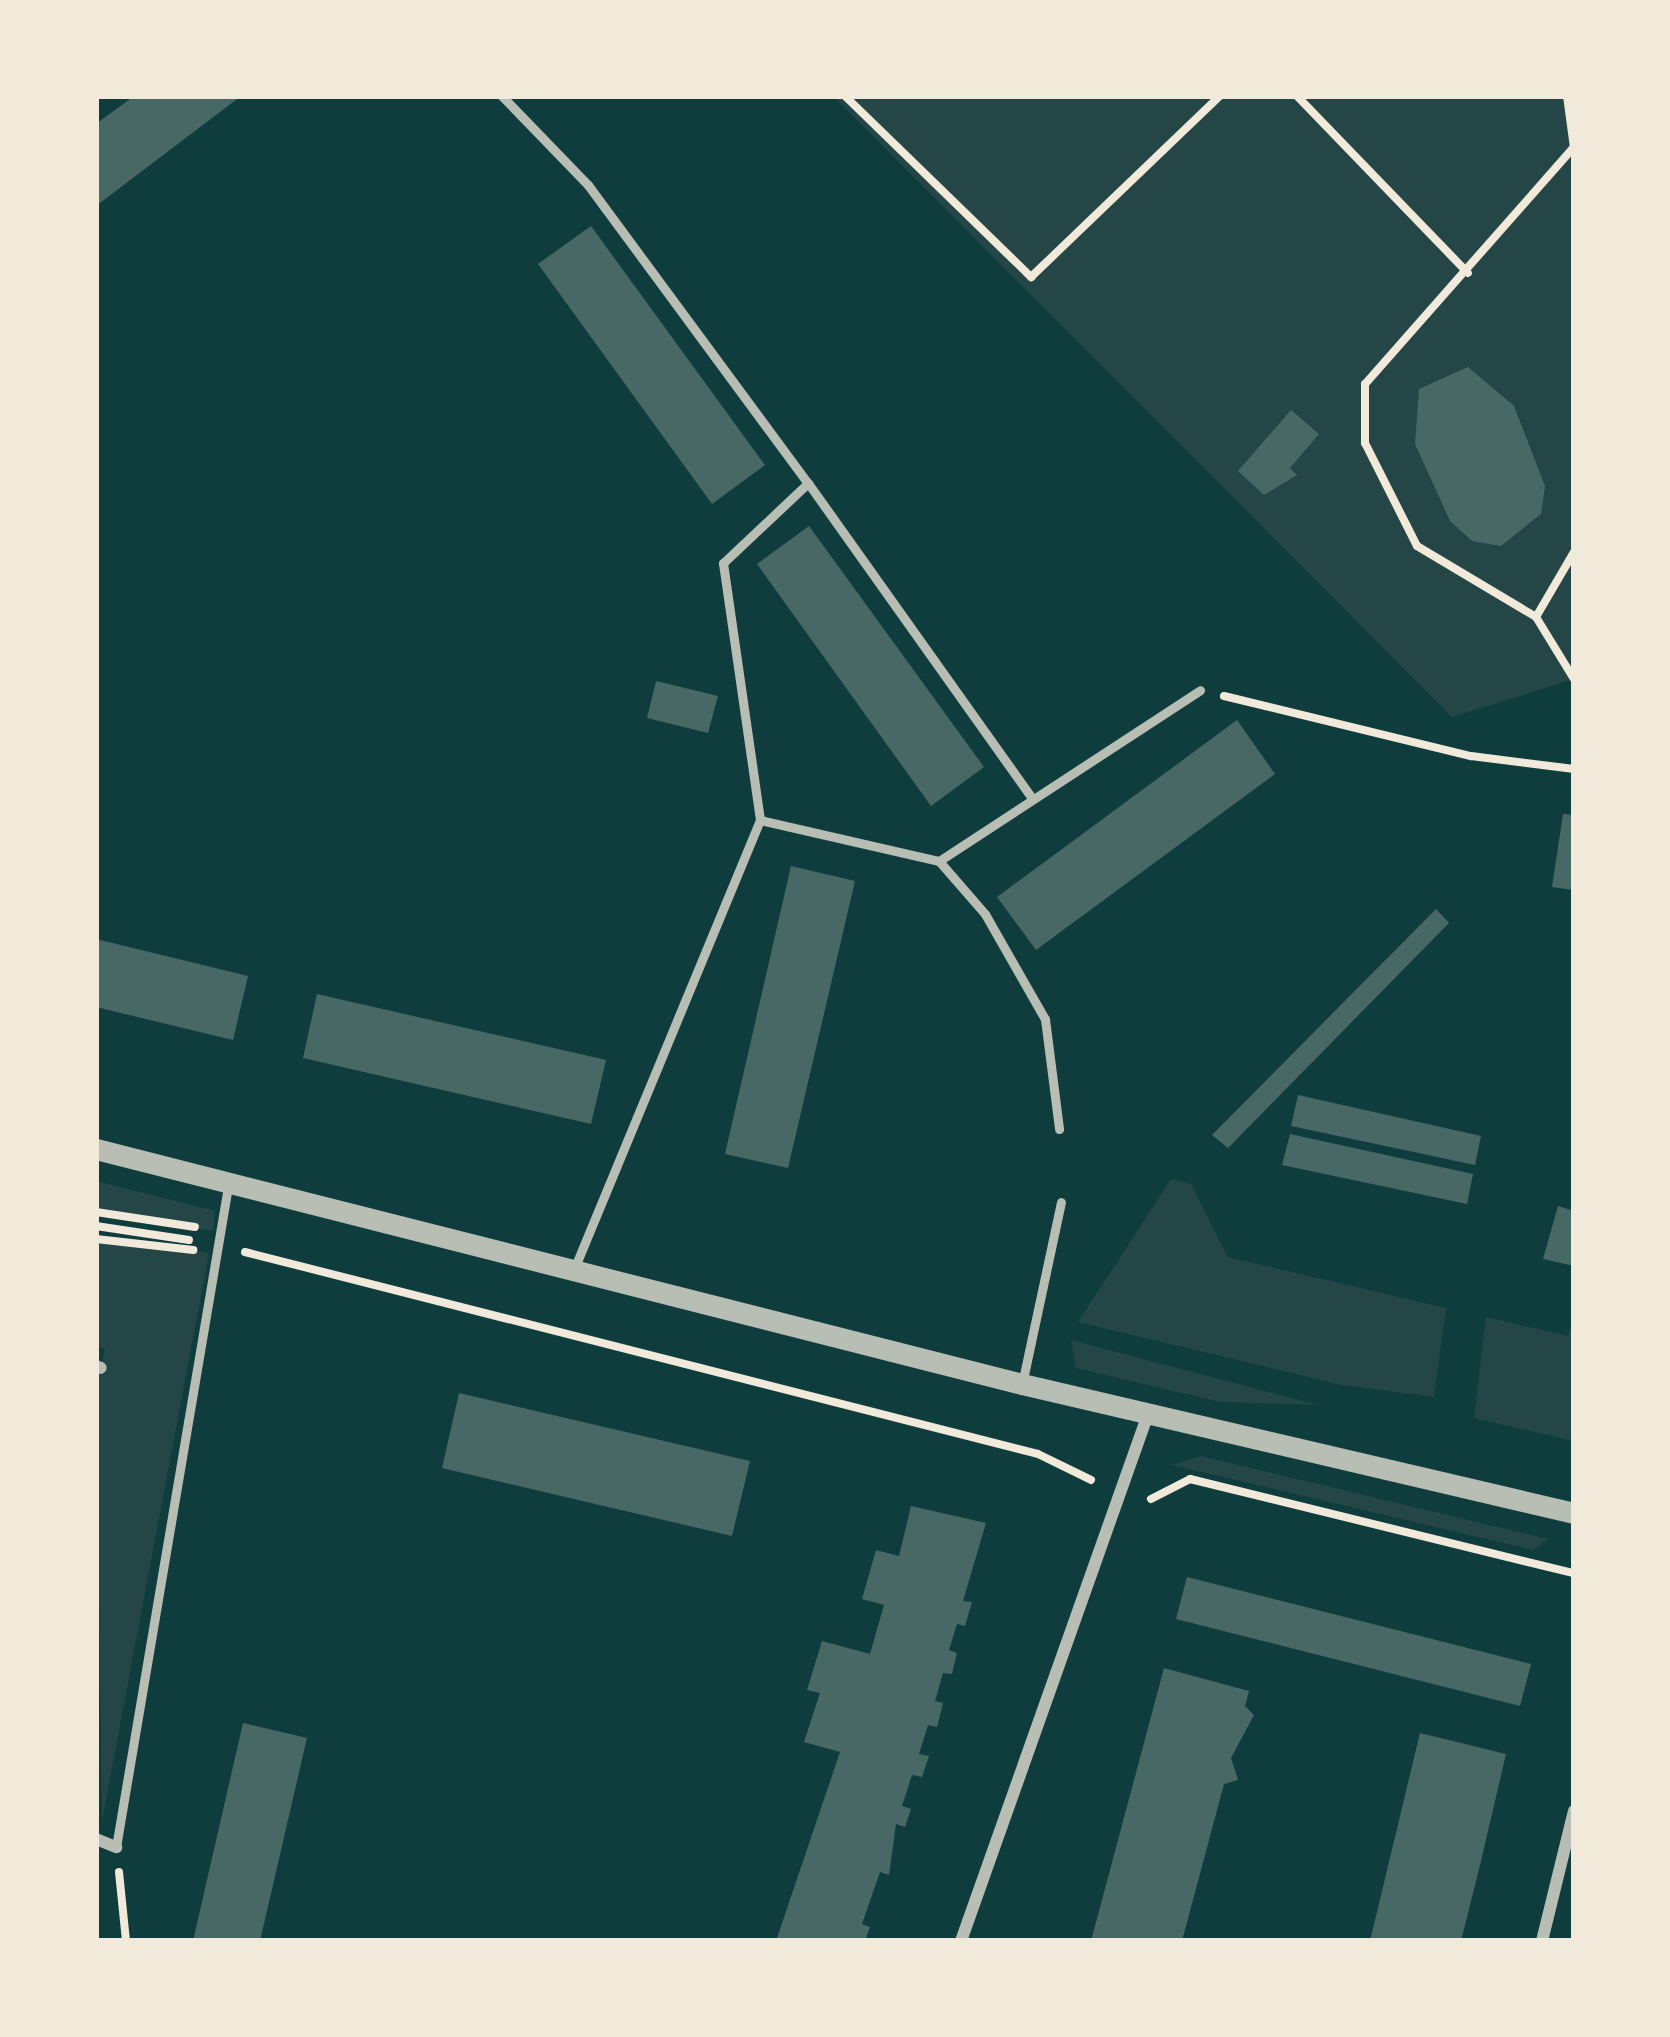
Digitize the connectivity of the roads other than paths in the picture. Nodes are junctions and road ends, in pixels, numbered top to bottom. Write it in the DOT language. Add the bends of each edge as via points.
graph roads {
  1 [pos="502,96"];
  2 [pos="808,483"];
  3 [pos="1200,690"];
  4 [pos="1032,798"];
  5 [pos="760,820"];
  6 [pos="939,861"];
  7 [pos="1059,1130"];
  8 [pos="96,1149"];
  9 [pos="229,1181"];
  10 [pos="1061,1202"];
  11 [pos="574,1272"];
  12 [pos="1022,1384"];
  13 [pos="1148,1414"];
  14 [pos="1574,1514"];
  15 [pos="1574,1811"];
  16 [pos="96,1839"];
  17 [pos="116,1846"];
  18 [pos="961,1941"];
  19 [pos="1542,1941"];
  1 -- 2 [label="lane" via="588,185"];
  2 -- 4 [label="lane"];
  2 -- 5 [label="lane" via="723,563"];
  3 -- 4 [label="lane"];
  4 -- 6 [label="lane"];
  5 -- 6 [label="lane"];
  5 -- 11 [label="lane"];
  6 -- 7 [label="lane" via="986,914 1045,1019"];
  8 -- 9 [label="street"];
  9 -- 11 [label="street"];
  9 -- 17 [label="lane"];
  10 -- 12 [label="lane"];
  11 -- 12 [label="street"];
  12 -- 13 [label="street"];
  13 -- 14 [label="street"];
  13 -- 18 [label="street"];
  15 -- 19 [label="street"];
  16 -- 17 [label="street"];
}
